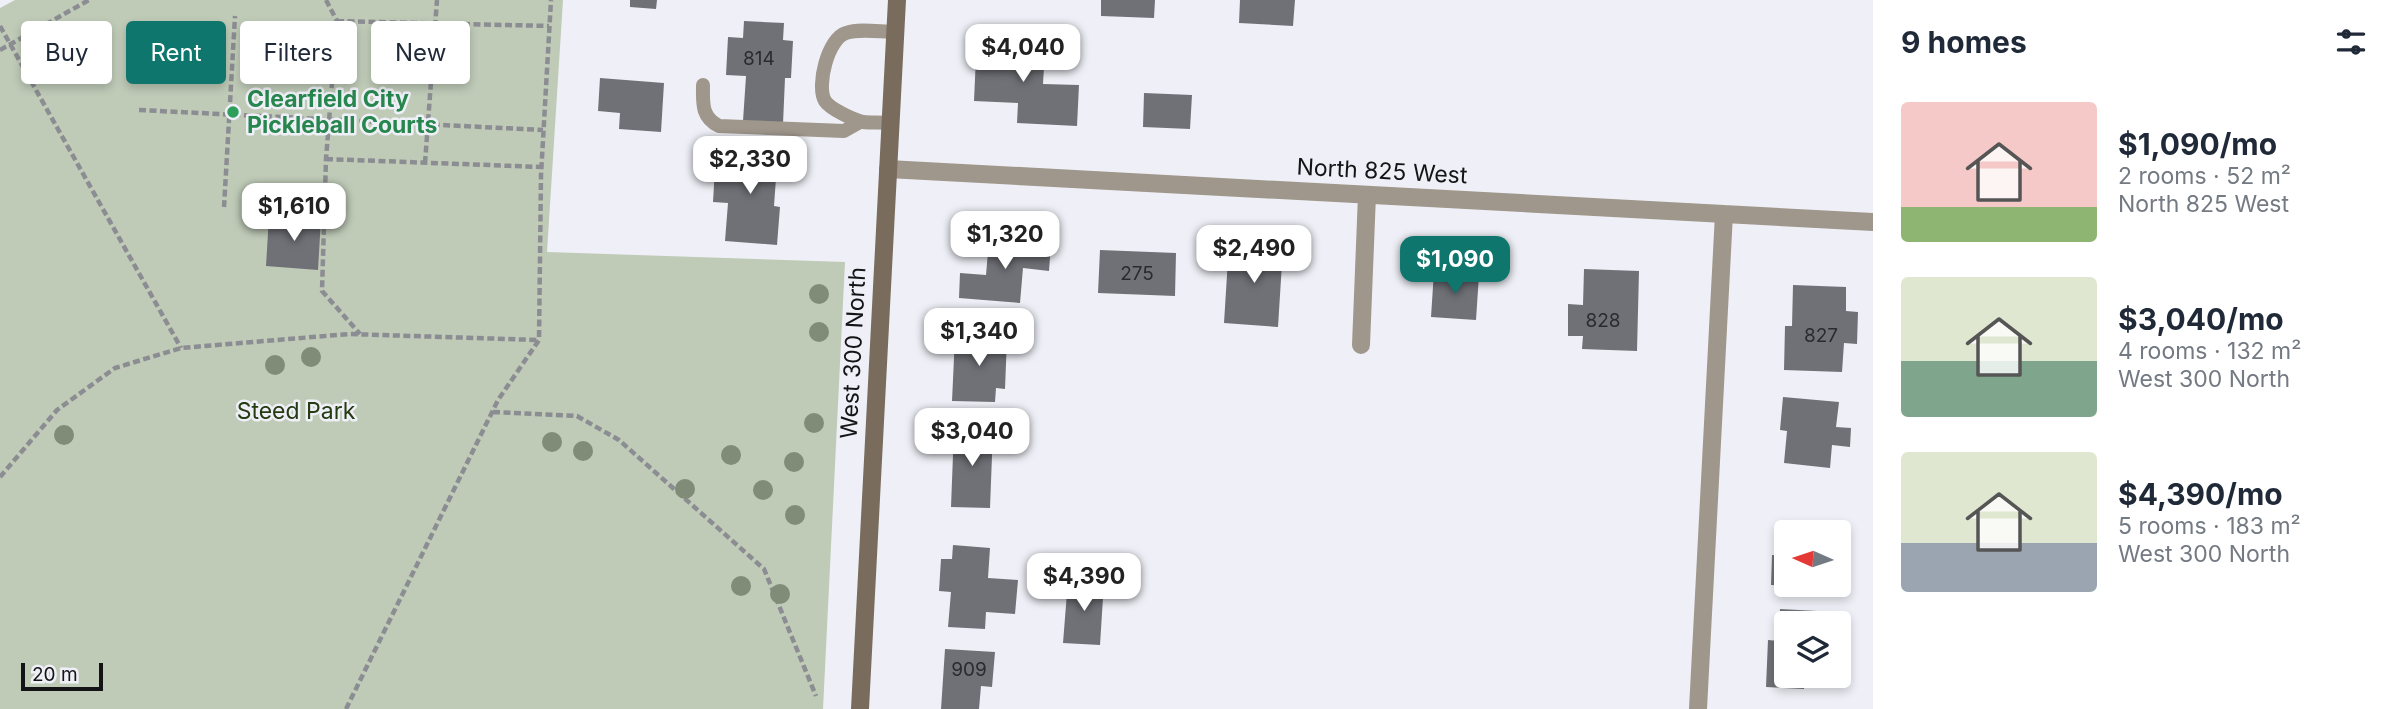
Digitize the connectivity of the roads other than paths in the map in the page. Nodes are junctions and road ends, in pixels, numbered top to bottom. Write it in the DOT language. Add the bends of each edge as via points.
graph roads {
  1 [pos="897,0"];
  2 [pos="895,33"];
  3 [pos="703,85"];
  4 [pos="860,122"];
  5 [pos="890,123"];
  6 [pos="888,169"];
  7 [pos="1367,195"];
  8 [pos="1724,214"];
  9 [pos="1873,222"];
  10 [pos="1361,345"];
  11 [pos="860,709"];
  12 [pos="1698,709"];
  1 -- 2 [label="main road, West 300 North"];
  2 -- 4 [label="lane" via="847,32 831,44 822,94 825,102"];
  2 -- 5 [label="main road, West 300 North"];
  3 -- 4 [label="lane" via="704,113 719,126 844,131"];
  4 -- 5 [label="lane"];
  5 -- 6 [label="main road, West 300 North"];
  6 -- 7 [label="street, North 825 West"];
  6 -- 11 [label="main road, West 300 North"];
  7 -- 8 [label="street, North 825 West"];
  7 -- 10 [label="street"];
  8 -- 9 [label="street, North 825 West"];
  8 -- 12 [label="street"];
}
